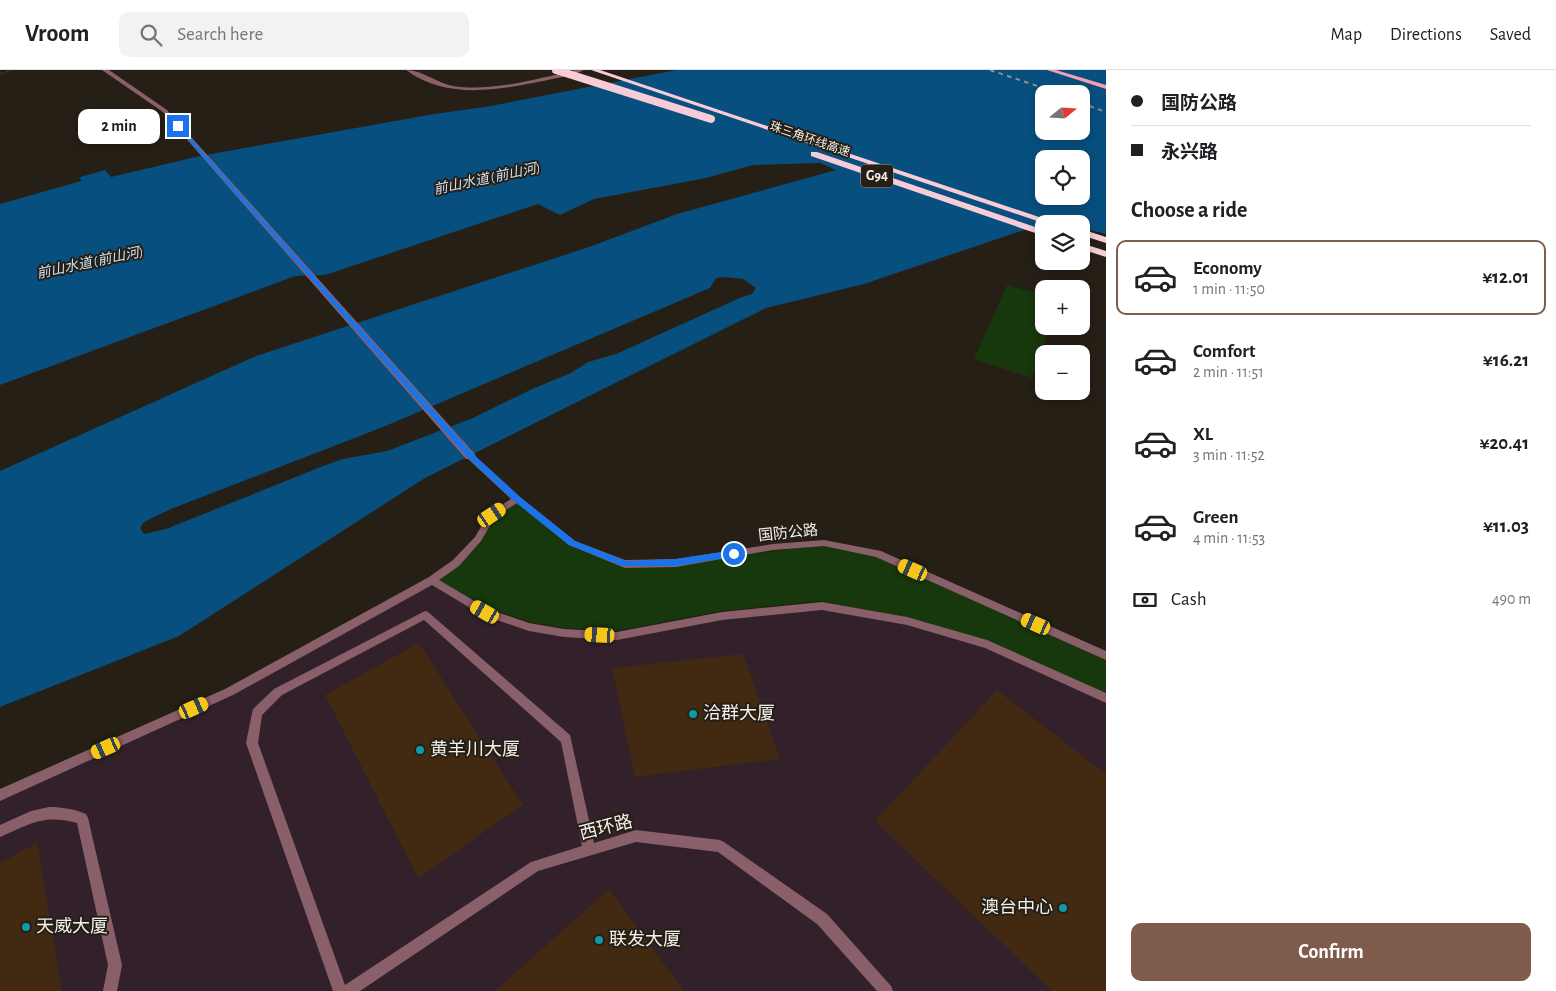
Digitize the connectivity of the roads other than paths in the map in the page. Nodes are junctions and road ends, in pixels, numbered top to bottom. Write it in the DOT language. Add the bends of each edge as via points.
graph roads {
  1 [pos="105,70"];
  2 [pos="409,70"];
  3 [pos="556,70"];
  4 [pos="568,70"];
  5 [pos="581,70"];
  6 [pos="594,70"];
  7 [pos="610,70"];
  8 [pos="1050,70"];
  9 [pos="1106,87"];
  10 [pos="724,113"];
  11 [pos="711,119"];
  12 [pos="776,141"];
  13 [pos="804,150"];
  14 [pos="1035,217"];
  15 [pos="1035,230"];
  16 [pos="1090,235"];
  17 [pos="1106,240"];
  18 [pos="1090,249"];
  19 [pos="1106,254"];
  20 [pos="470,456"];
  21 [pos="517,499"];
  22 [pos="432,580"];
  23 [pos="1106,656"];
  24 [pos="1106,698"];
  25 [pos="0,795"];
  26 [pos="0,831"];
  27 [pos="589,850"];
  28 [pos="110,991"];
  29 [pos="340,991"];
  30 [pos="348,991"];
  31 [pos="886,991"];
  1 -- 20 [label="street, 国防公路" via="165,111"];
  2 -- 5 [label="street" via="440,85 476,88 524,83"];
  3 -- 11 [label="highway, bridge"];
  4 -- 11 [label="highway, 珠三角环线高速, bridge"];
  6 -- 10 [label="highway, 珠三角环线高速 / G94"];
  7 -- 10 [label="highway"];
  8 -- 9 [label="main road"];
  10 -- 14 [label="highway, 珠三角环线高速 / G94"];
  11 -- 12 [label="highway, 珠三角环线高速"];
  13 -- 15 [label="highway, 珠三角环线高速 / G94"];
  16 -- 17 [label="highway"];
  18 -- 19 [label="highway"];
  20 -- 21 [label="lane, 国防公路"];
  21 -- 22 [label="lane" via="492,515 478,539 456,563"];
  21 -- 23 [label="lane, 国防公路" via="572,543 625,564 676,563 824,543 878,554"];
  22 -- 24 [label="lane" via="485,612 529,627 564,633 617,636 722,616 822,606 907,621 987,644"];
  22 -- 25 [label="lane" via="229,692"];
  26 -- 28 [label="lane" via="29,816 60,812 82,818 115,965"];
  27 -- 29 [label="lane" via="566,739 425,615 278,692 257,713 252,743"];
  27 -- 30 [label="lane, 西环路" via="535,866"];
  27 -- 31 [label="lane, 西环路" via="636,836 720,846 822,919"];
}
